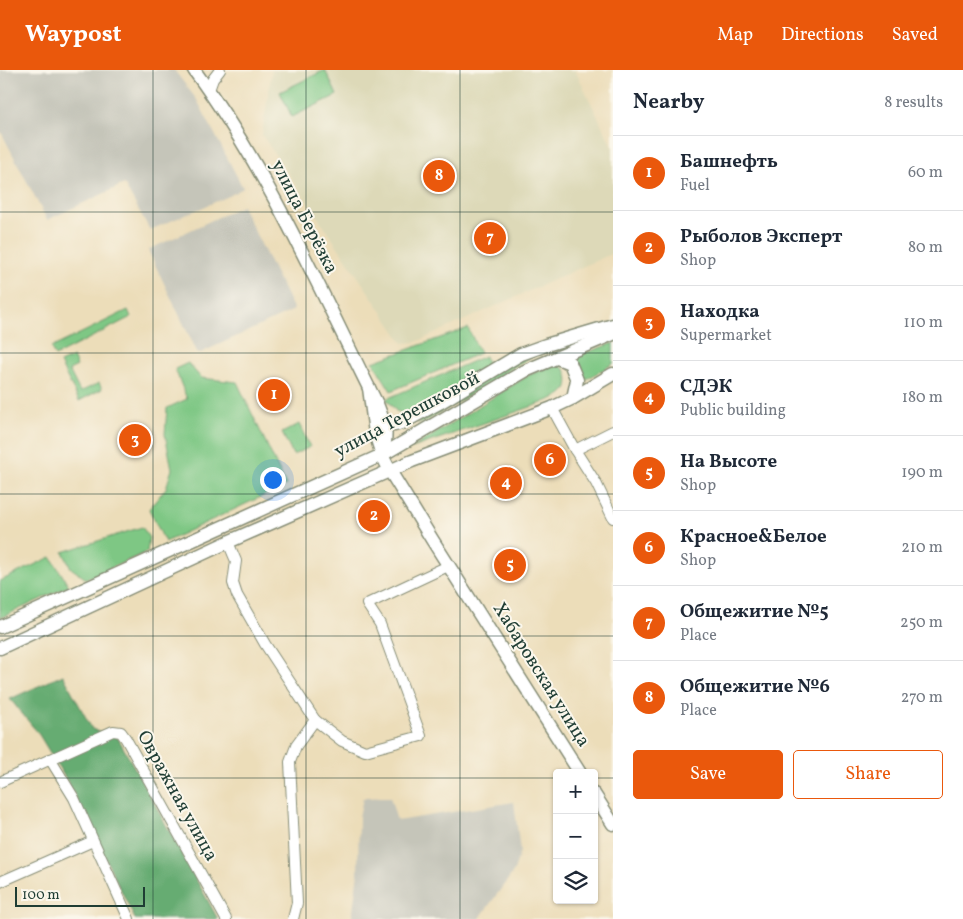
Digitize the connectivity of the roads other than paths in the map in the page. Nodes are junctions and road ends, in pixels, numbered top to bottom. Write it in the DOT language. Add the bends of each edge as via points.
graph roads {
  1 [pos="194,70"];
  2 [pos="220,70"];
  3 [pos="209,90"];
  4 [pos="613,325"];
  5 [pos="613,334"];
  6 [pos="557,358"];
  7 [pos="613,374"];
  8 [pos="369,388"];
  9 [pos="573,398"];
  10 [pos="552,408"];
  11 [pos="384,424"];
  12 [pos="613,431"];
  13 [pos="575,450"];
  14 [pos="382,455"];
  15 [pos="390,470"];
  16 [pos="613,518"];
  17 [pos="228,542"];
  18 [pos="448,566"];
  19 [pos="0,627"];
  20 [pos="0,648"];
  21 [pos="315,720"];
  22 [pos="50,759"];
  23 [pos="577,769"];
  24 [pos="0,782"];
  25 [pos="598,800"];
  26 [pos="613,824"];
  27 [pos="92,841"];
  28 [pos="0,882"];
  29 [pos="125,918"];
  30 [pos="226,919"];
  31 [pos="293,919"];
  1 -- 3 [label="main road, улица Берёзка"];
  2 -- 3 [label="street"];
  3 -- 8 [label="main road, улица Берёзка" via="278,204"];
  4 -- 11 [label="main road" via="521,354 404,422"];
  5 -- 6 [label="main road, улица Терешковой"];
  6 -- 9 [label="main road" via="570,363 578,380"];
  6 -- 14 [label="main road, улица Терешковой" via="525,371"];
  7 -- 9 [label="main road, улица Терешковой"];
  8 -- 11 [label="main road, улица Берёзка"];
  8 -- 14 [label="main road, улица Берёзка" via="375,433"];
  9 -- 10 [label="main road, улица Терешковой"];
  10 -- 13 [label="street"];
  10 -- 15 [label="main road, улица Терешковой"];
  11 -- 14 [label="main road, улица Берёзка" via="386,443"];
  12 -- 13 [label="street"];
  13 -- 16 [label="street"];
  14 -- 15 [label="main road, улица Берёзка"];
  14 -- 19 [label="main road, улица Терешковой"];
  15 -- 17 [label="main road, улица Терешковой"];
  15 -- 18 [label="main road, Хабаровская улица"];
  17 -- 20 [label="main road, улица Терешковой"];
  17 -- 21 [label="street" via="236,562 233,583 237,595"];
  18 -- 21 [label="street" via="367,604 380,624 421,736 365,751 342,742"];
  18 -- 23 [label="main road, Хабаровская улица"];
  21 -- 31 [label="street" via="296,746 290,762 298,903"];
  22 -- 24 [label="street"];
  22 -- 27 [label="street" via="74,798"];
  22 -- 30 [label="street, Овражная улица" via="113,731 121,732"];
  25 -- 26 [label="main road"];
  27 -- 28 [label="street"];
  27 -- 29 [label="street"];
}
